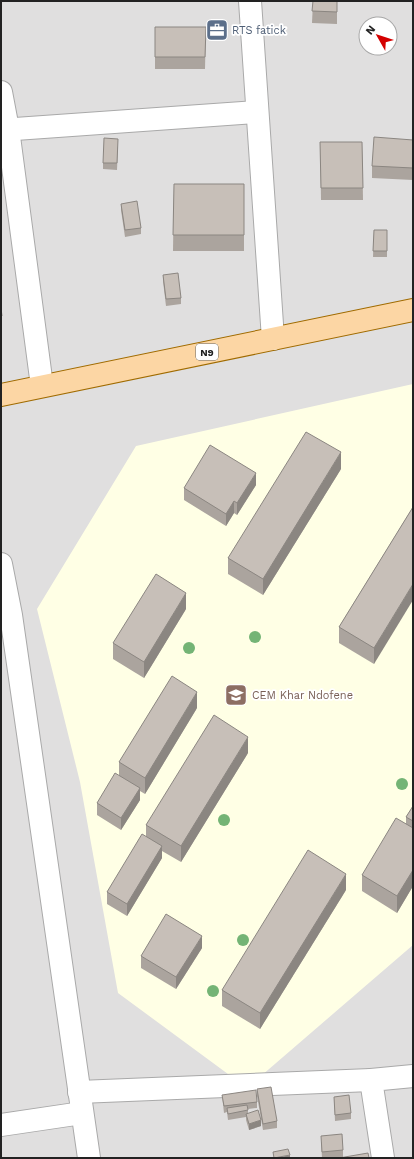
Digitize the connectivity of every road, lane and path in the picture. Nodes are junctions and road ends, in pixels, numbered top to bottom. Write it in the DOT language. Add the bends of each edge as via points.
graph roads {
  1 [pos="250,1"];
  2 [pos="1,92"];
  3 [pos="257,112"];
  4 [pos="5,129"];
  5 [pos="413,310"];
  6 [pos="273,339"];
  7 [pos="42,386"];
  8 [pos="1,394"];
  9 [pos="1,564"];
  10 [pos="11,615"];
  11 [pos="1,647"];
  12 [pos="413,1076"];
  13 [pos="371,1080"];
  14 [pos="79,1092"];
  15 [pos="82,1113"];
  16 [pos="1,1125"];
  17 [pos="89,1158"];
  18 [pos="383,1158"];
  1 -- 3 [label="street"];
  2 -- 4 [label="street"];
  3 -- 4 [label="street"];
  3 -- 6 [label="street"];
  4 -- 7 [label="street"];
  5 -- 6 [label="main road, N9"];
  6 -- 7 [label="main road, N9"];
  7 -- 8 [label="main road, N9"];
  9 -- 10 [label="street"];
  10 -- 11 [label="street"];
  10 -- 14 [label="street"];
  12 -- 13 [label="street"];
  13 -- 14 [label="street"];
  13 -- 18 [label="street"];
  14 -- 15 [label="street"];
  15 -- 16 [label="street"];
  15 -- 17 [label="street"];
}
